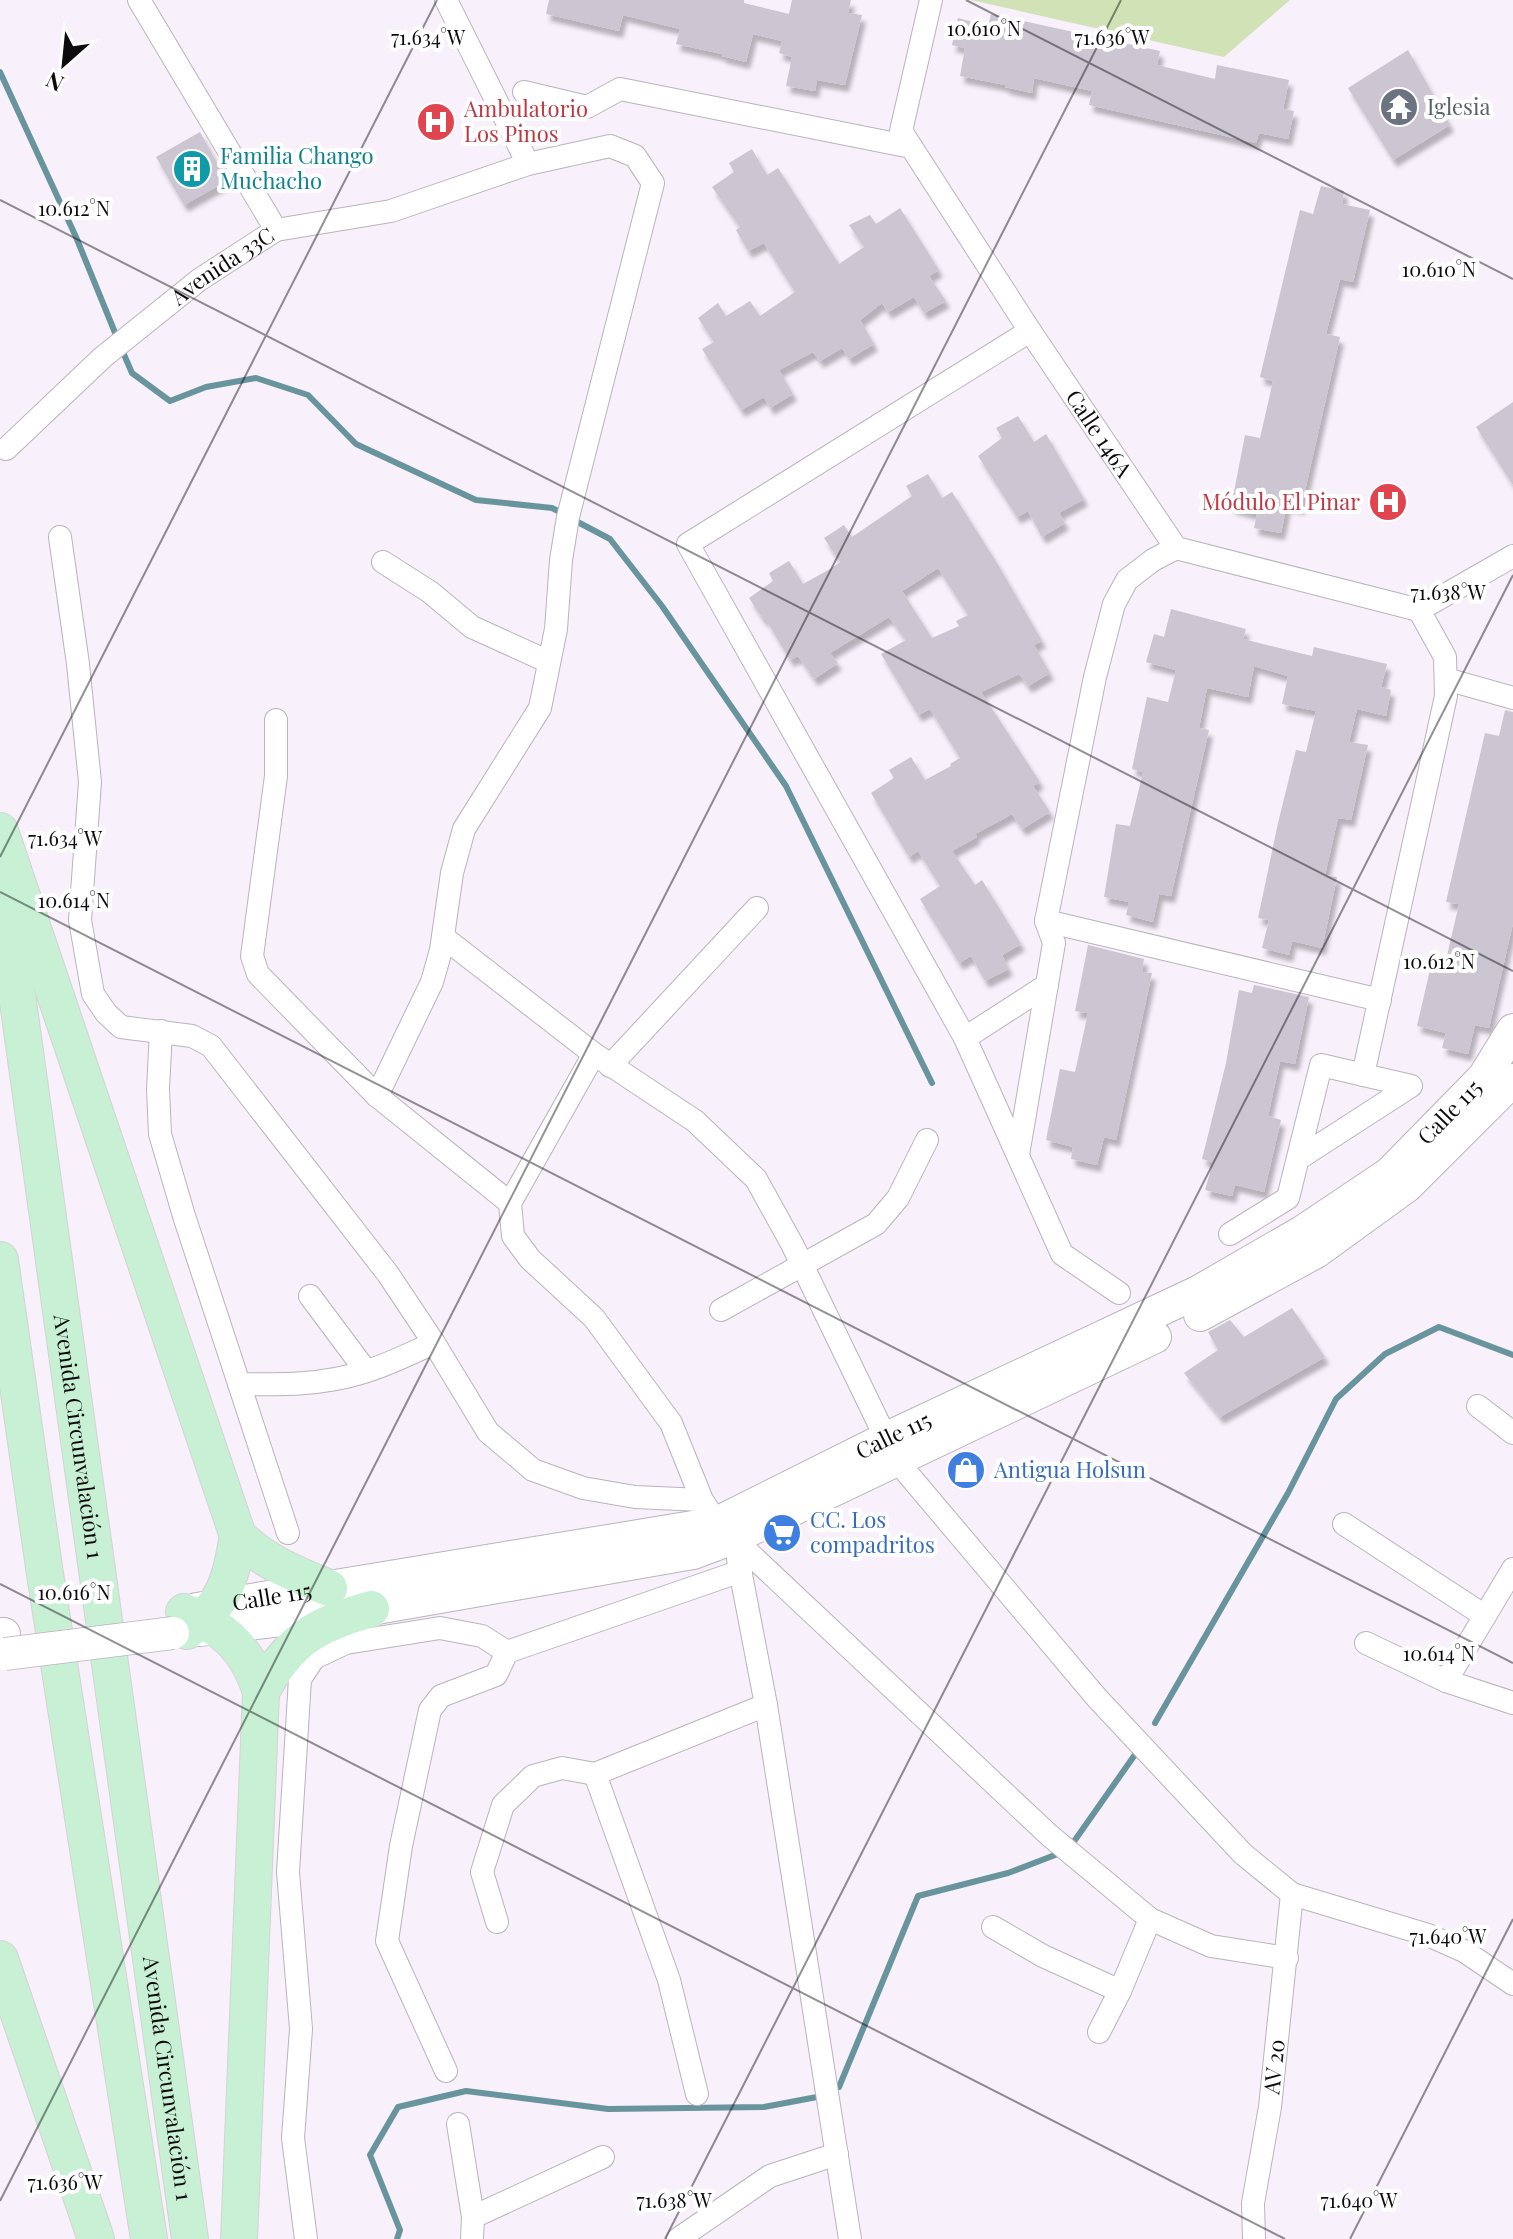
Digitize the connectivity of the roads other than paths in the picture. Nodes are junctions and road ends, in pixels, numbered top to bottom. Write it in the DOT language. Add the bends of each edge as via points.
graph roads {
  1 [pos="139,0"];
  2 [pos="446,0"];
  3 [pos="931,0"];
  4 [pos="524,92"];
  5 [pos="911,147"];
  6 [pos="528,164"];
  7 [pos="276,230"];
  8 [pos="1030,331"];
  9 [pos="6,449"];
  10 [pos="60,537"];
  11 [pos="1176,548"];
  12 [pos="1513,556"];
  13 [pos="383,562"];
  14 [pos="1419,610"];
  15 [pos="549,662"];
  16 [pos="1446,679"];
  17 [pos="1513,698"];
  18 [pos="276,720"];
  19 [pos="0,831"];
  20 [pos="0,872"];
  21 [pos="757,908"];
  22 [pos="1046,921"];
  23 [pos="443,937"];
  24 [pos="1047,985"];
  25 [pos="1380,1000"];
  26 [pos="1513,1030"];
  27 [pos="161,1031"];
  28 [pos="965,1038"];
  29 [pos="602,1060"];
  30 [pos="1363,1075"];
  31 [pos="1505,1082"];
  32 [pos="377,1096"];
  33 [pos="927,1140"];
  34 [pos="1018,1155"];
  35 [pos="1298,1159"];
  36 [pos="510,1203"];
  37 [pos="1230,1234"];
  38 [pos="0,1260"];
  39 [pos="803,1266"];
  40 [pos="1119,1293"];
  41 [pos="310,1296"];
  42 [pos="721,1310"];
  43 [pos="434,1343"];
  44 [pos="366,1371"];
  45 [pos="239,1384"];
  46 [pos="1478,1406"];
  47 [pos="1513,1433"];
  48 [pos="891,1450"];
  49 [pos="717,1521"];
  50 [pos="1344,1524"];
  51 [pos="288,1533"];
  52 [pos="238,1536"];
  53 [pos="1513,1569"];
  54 [pos="741,1571"];
  55 [pos="329,1588"];
  56 [pos="371,1609"];
  57 [pos="1485,1616"];
  58 [pos="193,1620"];
  59 [pos="1366,1643"];
  60 [pos="2,1644"];
  61 [pos="507,1652"];
  62 [pos="1446,1681"];
  63 [pos="261,1692"];
  64 [pos="1513,1703"];
  65 [pos="766,1705"];
  66 [pos="595,1774"];
  67 [pos="1292,1894"];
  68 [pos="1150,1919"];
  69 [pos="497,1922"];
  70 [pos="993,1927"];
  71 [pos="1287,1958"];
  72 [pos="0,1959"];
  73 [pos="1513,1984"];
  74 [pos="1120,1991"];
  75 [pos="1099,2032"];
  76 [pos="446,2071"];
  77 [pos="697,2094"];
  78 [pos="458,2124"];
  79 [pos="837,2154"];
  80 [pos="603,2157"];
  81 [pos="473,2228"];
  82 [pos="96,2239"];
  83 [pos="149,2239"];
  84 [pos="190,2239"];
  85 [pos="239,2239"];
  86 [pos="306,2239"];
  87 [pos="678,2239"];
  88 [pos="850,2239"];
  89 [pos="1254,2239"];
  1 -- 7 [label="street, Avenida 33C"];
  2 -- 6 [label="street"];
  3 -- 5 [label="street, Calle 146A" via="901,131"];
  4 -- 5 [label="street" via="587,107 620,89"];
  5 -- 8 [label="street, Calle 146A"];
  6 -- 7 [label="street" via="391,211"];
  6 -- 15 [label="street" via="610,146 635,156 653,183 568,517"];
  7 -- 9 [label="street, Avenida 33C" via="199,280 103,357"];
  8 -- 11 [label="street, Calle 146A"];
  8 -- 28 [label="street" via="688,544"];
  10 -- 27 [label="street" via="90,782 80,920 93,994 121,1027"];
  11 -- 14 [label="street"];
  11 -- 22 [label="street" via="1127,580 1114,604"];
  12 -- 14 [label="street"];
  13 -- 15 [label="street" via="472,627"];
  14 -- 16 [label="street" via="1445,657"];
  15 -- 23 [label="street" via="540,708 464,829"];
  16 -- 17 [label="street"];
  16 -- 25 [label="street"];
  18 -- 32 [label="street" via="276,776 252,956 258,974"];
  19 -- 52 [label="main road"];
  20 -- 84 [label="main road, Avenida Circunvalación 1"];
  21 -- 29 [label="street"];
  22 -- 24 [label="street" via="1054,943"];
  22 -- 25 [label="street"];
  23 -- 29 [label="street"];
  23 -- 32 [label="street" via="432,982"];
  24 -- 28 [label="street"];
  24 -- 34 [label="street"];
  25 -- 30 [label="street"];
  26 -- 31 [label="main road, Calle 115"];
  27 -- 43 [label="street" via="192,1036 211,1046 388,1274"];
  27 -- 45 [label="street" via="160,1134"];
  28 -- 34 [label="street"];
  29 -- 36 [label="street"];
  29 -- 39 [label="street" via="695,1121 756,1179"];
  30 -- 35 [label="street" via="1321,1065"];
  30 -- 35 [label="street" via="1411,1086"];
  31 -- 48 [label="main road, Calle 115" via="1407,1186 1316,1252 1215,1308"];
  32 -- 36 [label="street"];
  33 -- 39 [label="street" via="898,1198 876,1224"];
  34 -- 40 [label="street" via="1062,1254"];
  35 -- 37 [label="street" via="1288,1198"];
  36 -- 49 [label="street" via="513,1236 530,1259 594,1318 671,1423"];
  38 -- 83 [label="main road, Avenida Circunvalación 1"];
  39 -- 42 [label="street"];
  39 -- 48 [label="street"];
  41 -- 44 [label="street"];
  43 -- 44 [label="street"];
  43 -- 49 [label="street" via="488,1432 533,1470"];
  44 -- 45 [label="street" via="296,1385"];
  45 -- 51 [label="street"];
  46 -- 47 [label="street"];
  48 -- 49 [label="main road, Calle 115"];
  48 -- 67 [label="street" via="1097,1698 1243,1854"];
  49 -- 54 [label="street"];
  49 -- 55 [label="main road, Calle 115"];
  49 -- 56 [label="main road, Calle 115" via="693,1553"];
  49 -- 68 [label="street" via="1049,1835"];
  50 -- 57 [label="street"];
  52 -- 55 [label="main road" via="258,1556"];
  52 -- 58 [label="main road" via="231,1572"];
  53 -- 57 [label="street"];
  54 -- 61 [label="street"];
  54 -- 65 [label="street"];
  55 -- 58 [label="main road, Calle 115"];
  56 -- 58 [label="main road, Calle 115"];
  56 -- 63 [label="main road" via="306,1634 275,1666"];
  57 -- 62 [label="street"];
  58 -- 60 [label="main road, bridge"];
  58 -- 63 [label="main road" via="231,1638 254,1668"];
  59 -- 62 [label="street"];
  61 -- 76 [label="street" via="496,1675 441,1696 430,1710 387,1941"];
  61 -- 86 [label="street" via="482,1636 440,1628 346,1643 314,1658 300,1679 288,1872 301,2029 293,2138"];
  62 -- 64 [label="street"];
  63 -- 85 [label="main road"];
  65 -- 66 [label="street"];
  65 -- 79 [label="street"];
  66 -- 69 [label="street" via="562,1768 533,1776 503,1805 482,1872"];
  66 -- 77 [label="street" via="669,1980"];
  67 -- 71 [label="street, AV 20"];
  67 -- 73 [label="street" via="1428,1935 1464,1951"];
  68 -- 71 [label="street" via="1211,1946"];
  68 -- 74 [label="street"];
  70 -- 74 [label="street"];
  71 -- 89 [label="street, AV 20" via="1253,2203"];
  72 -- 82 [label="main road"];
  74 -- 75 [label="street"];
  78 -- 81 [label="street"];
  79 -- 87 [label="street" via="770,2176"];
  79 -- 88 [label="street"];
  80 -- 81 [label="street"];
}
